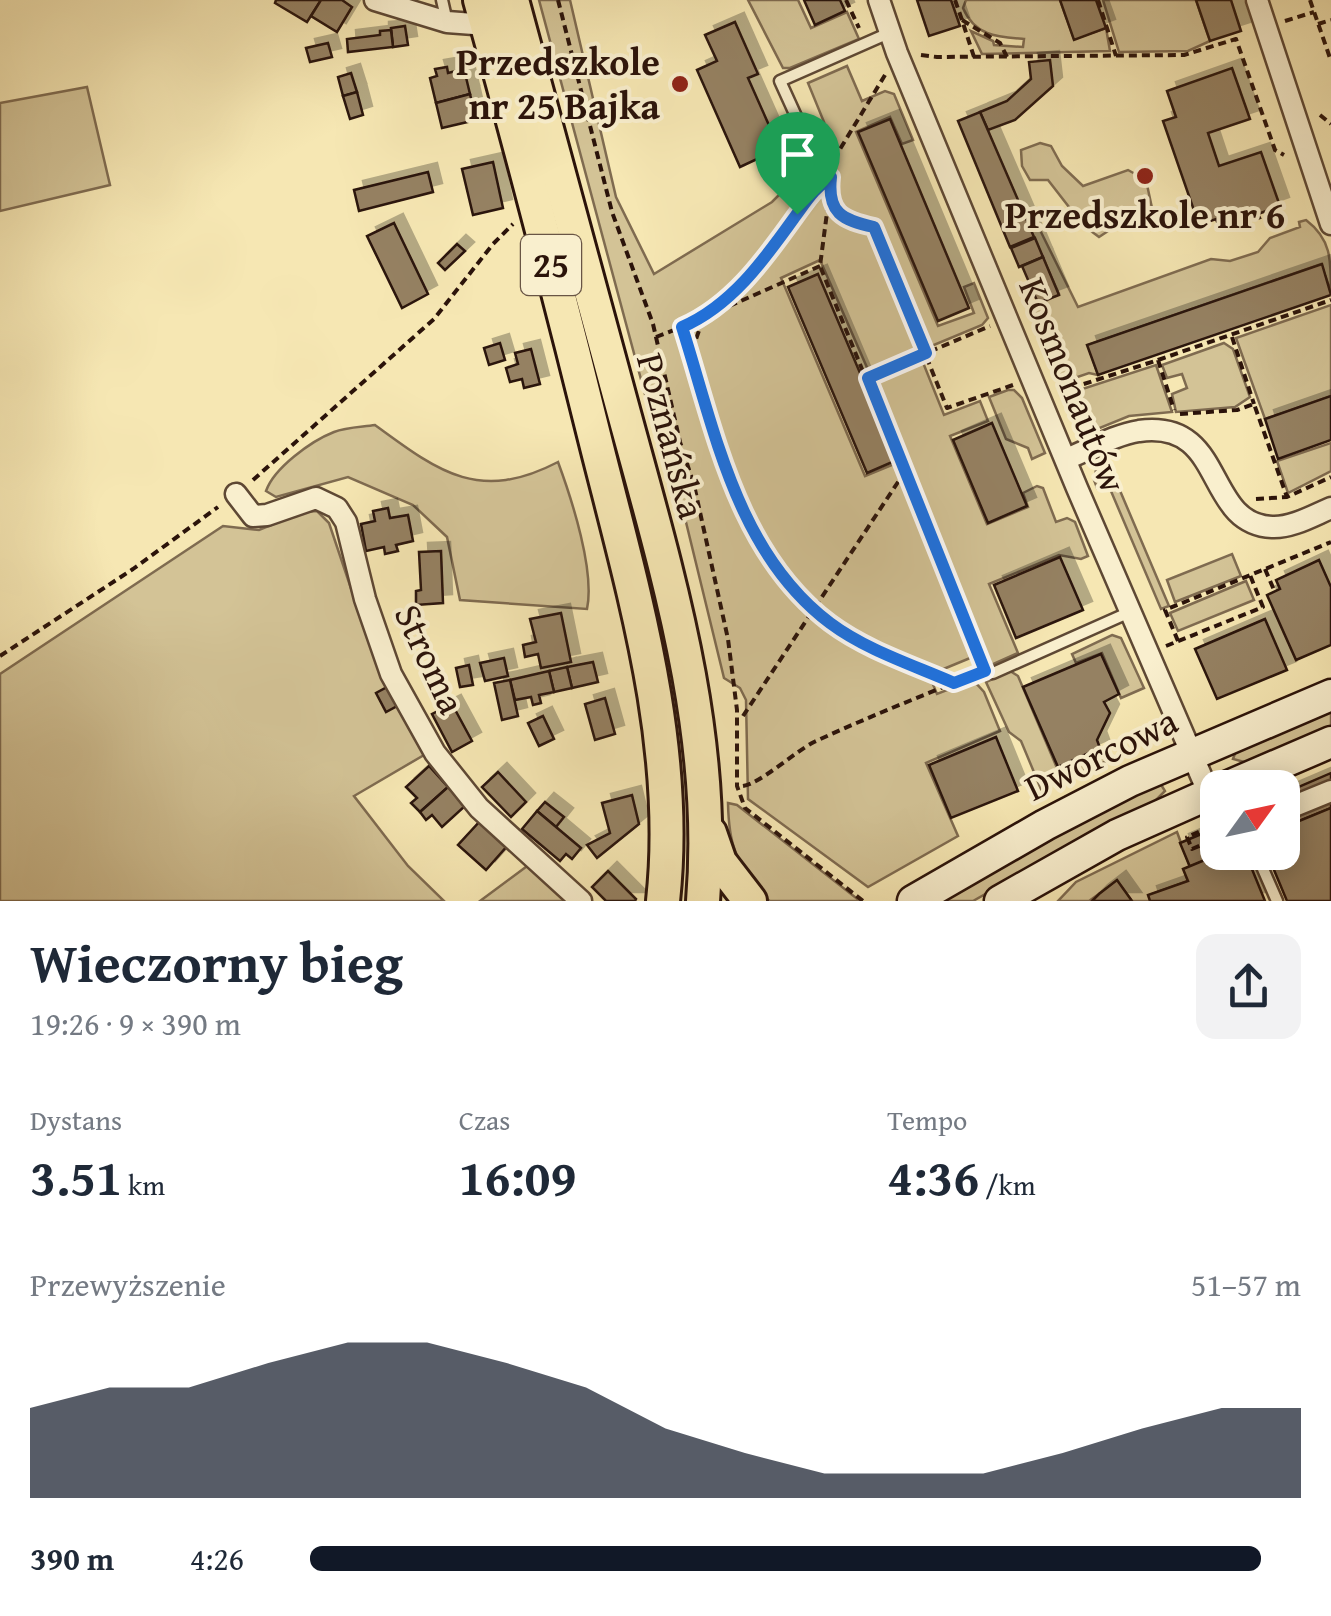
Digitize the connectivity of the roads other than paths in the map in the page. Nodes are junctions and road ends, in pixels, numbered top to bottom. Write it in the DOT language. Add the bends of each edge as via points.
graph roads {
  1 [pos="376,0"];
  2 [pos="442,0"];
  3 [pos="512,0"];
  4 [pos="879,0"];
  5 [pos="1257,0"];
  6 [pos="484,12"];
  7 [pos="447,22"];
  8 [pos="890,32"];
  9 [pos="800,125"];
  10 [pos="1331,224"];
  11 [pos="1066,459"];
  12 [pos="236,494"];
  13 [pos="1331,508"];
  14 [pos="671,592"];
  15 [pos="634,599"];
  16 [pos="1131,612"];
  17 [pos="992,673"];
  18 [pos="1331,695"];
  19 [pos="1331,742"];
  20 [pos="1192,753"];
  21 [pos="1200,770"];
  22 [pos="1271,770"];
  23 [pos="1331,791"];
  24 [pos="1200,802"];
  25 [pos="1300,804"];
  26 [pos="706,823"];
  27 [pos="1263,870"];
  28 [pos="581,901"];
  29 [pos="663,901"];
  30 [pos="703,901"];
  31 [pos="750,901"];
  32 [pos="914,901"];
  33 [pos="1000,901"];
  34 [pos="1277,901"];
  1 -- 7 [label="street"];
  2 -- 7 [label="lane"];
  3 -- 14 [label="main road, Poznańska / 25"];
  4 -- 8 [label="street, Kosmonautów"];
  5 -- 10 [label="street"];
  6 -- 7 [label="street"];
  6 -- 15 [label="main road, Poznańska / 25"];
  8 -- 9 [label="lane" via="780,81"];
  8 -- 11 [label="street, Kosmonautów"];
  11 -- 13 [label="street" via="1136,432 1176,434 1203,454 1240,516 1272,527"];
  11 -- 16 [label="street, Kosmonautów"];
  12 -- 28 [label="street, Stroma" via="253,516 316,498 337,508 391,674 435,752 480,808"];
  14 -- 15 [label="lane"];
  14 -- 26 [label="main road, Poznańska / 25" via="697,717"];
  15 -- 29 [label="main road, Poznańska / 25" via="665,780"];
  16 -- 17 [label="lane"];
  16 -- 20 [label="street, Kosmonautów"];
  18 -- 20 [label="street, Dworcowa"];
  19 -- 22 [label="street"];
  20 -- 21 [label="street, Kosmonautów"];
  20 -- 32 [label="street, Dworcowa" via="1074,809"];
  23 -- 25 [label="street"];
  24 -- 33 [label="street" via="1117,836"];
  26 -- 30 [label="main road, Poznańska / 25"];
  26 -- 31 [label="main road" via="720,862"];
  27 -- 34 [label="lane"];
}
